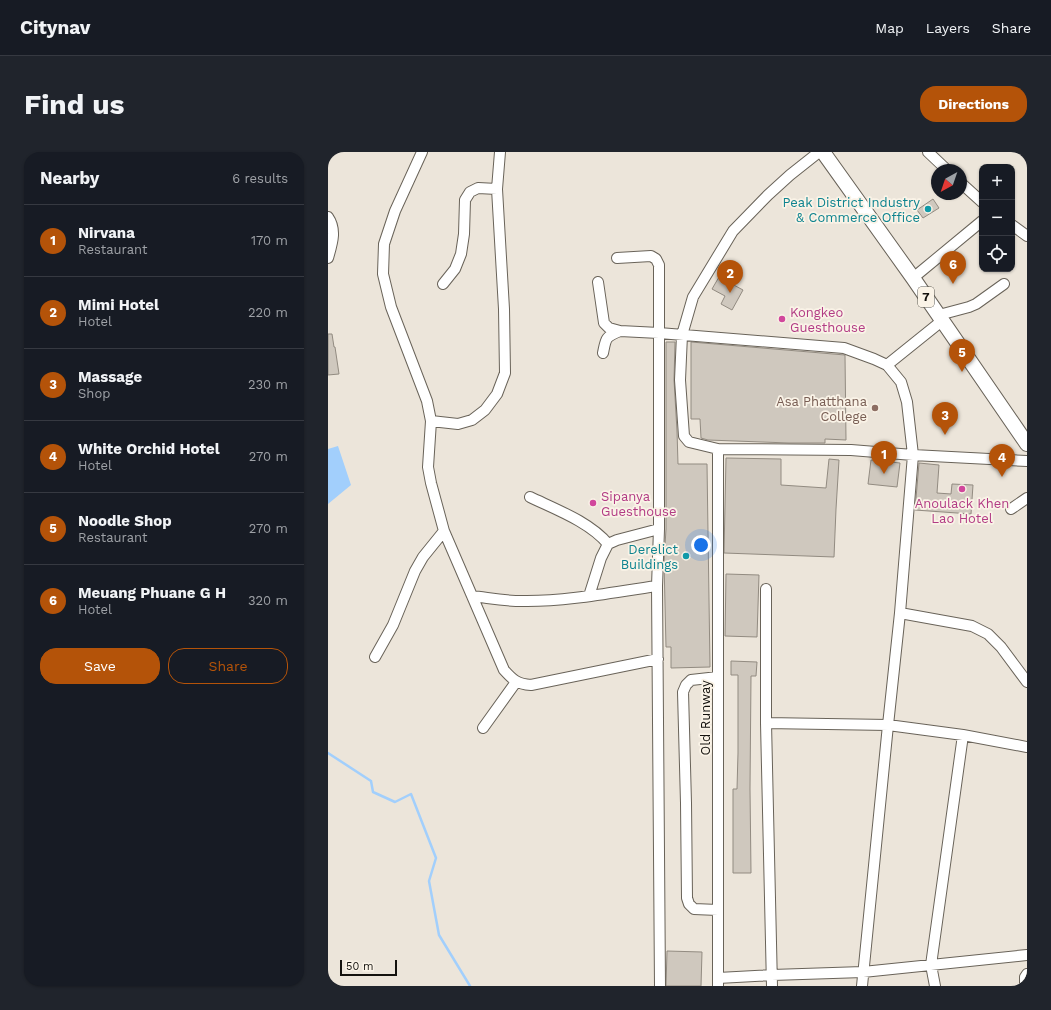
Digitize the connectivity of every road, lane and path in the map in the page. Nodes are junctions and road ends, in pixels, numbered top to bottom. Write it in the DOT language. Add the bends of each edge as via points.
graph roads {
  1 [pos="422,152"];
  2 [pos="500,152"];
  3 [pos="819,152"];
  4 [pos="822,152"];
  5 [pos="928,152"];
  6 [pos="941,164"];
  7 [pos="967,188"];
  8 [pos="497,189"];
  9 [pos="980,200"];
  10 [pos="328,217"];
  11 [pos="979,223"];
  12 [pos="1015,227"];
  13 [pos="1027,236"];
  14 [pos="328,258"];
  15 [pos="617,258"];
  16 [pos="913,278"];
  17 [pos="598,282"];
  18 [pos="443,284"];
  19 [pos="1004,284"];
  20 [pos="941,318"];
  21 [pos="620,331"];
  22 [pos="659,333"];
  23 [pos="682,335"];
  24 [pos="603,353"];
  25 [pos="887,365"];
  26 [pos="431,421"];
  27 [pos="1027,444"];
  28 [pos="718,449"];
  29 [pos="913,455"];
  30 [pos="1027,461"];
  31 [pos="530,496"];
  32 [pos="1027,498"];
  33 [pos="1012,509"];
  34 [pos="659,530"];
  35 [pos="444,531"];
  36 [pos="608,544"];
  37 [pos="657,586"];
  38 [pos="766,589"];
  39 [pos="472,596"];
  40 [pos="589,596"];
  41 [pos="900,613"];
  42 [pos="375,657"];
  43 [pos="658,659"];
  44 [pos="718,678"];
  45 [pos="516,682"];
  46 [pos="1027,682"];
  47 [pos="766,723"];
  48 [pos="888,724"];
  49 [pos="482,728"];
  50 [pos="963,735"];
  51 [pos="1027,747"];
  52 [pos="718,910"];
  53 [pos="1027,955"];
  54 [pos="931,965"];
  55 [pos="863,972"];
  56 [pos="1027,974"];
  57 [pos="772,975"];
  58 [pos="718,982"];
  59 [pos="660,986"];
  60 [pos="772,986"];
  61 [pos="862,986"];
  62 [pos="935,986"];
  63 [pos="1025,986"];
  1 -- 26 [label="street" via="395,211 384,244 382,274 391,307 427,401"];
  2 -- 8 [label="street"];
  3 -- 23 [label="street" via="768,194 733,231 693,298"];
  4 -- 16 [label="highway, 7"];
  5 -- 6 [label="street"];
  7 -- 9 [label="street"];
  8 -- 18 [label="street" via="478,188 470,192 465,200 461,254 455,269"];
  8 -- 26 [label="street" via="505,373 497,394 485,410 472,420 458,424"];
  10 -- 14 [label="street" via="333,231"];
  11 -- 16 [label="street"];
  12 -- 13 [label="street"];
  15 -- 22 [label="street" via="651,256 656,259"];
  16 -- 20 [label="highway, 7"];
  17 -- 21 [label="street" via="604,323 609,328"];
  19 -- 20 [label="street" via="976,304"];
  20 -- 25 [label="street"];
  20 -- 27 [label="highway, 7"];
  21 -- 22 [label="street"];
  21 -- 24 [label="street" via="608,336"];
  22 -- 23 [label="street"];
  22 -- 34 [label="street"];
  23 -- 25 [label="street" via="844,348"];
  23 -- 28 [label="street" via="680,380 684,436 689,442"];
  25 -- 29 [label="street" via="901,382 907,402"];
  26 -- 35 [label="street" via="428,467"];
  28 -- 29 [label="street" via="851,450"];
  28 -- 44 [label="street, Old Runway"];
  29 -- 30 [label="street"];
  29 -- 41 [label="street"];
  31 -- 36 [label="street" via="588,526"];
  32 -- 33 [label="street"];
  34 -- 36 [label="street"];
  34 -- 37 [label="street"];
  35 -- 39 [label="street"];
  35 -- 42 [label="street" via="415,571 393,625"];
  36 -- 40 [label="street"];
  37 -- 40 [label="street"];
  37 -- 43 [label="street"];
  38 -- 47 [label="street"];
  39 -- 40 [label="street" via="525,602"];
  39 -- 45 [label="street" via="504,670"];
  41 -- 46 [label="street" via="972,626 988,634"];
  41 -- 48 [label="street"];
  43 -- 45 [label="street" via="530,685"];
  43 -- 59 [label="street"];
  44 -- 52 [label="street, Old Runway"];
  44 -- 52 [label="street" via="691,680 683,692 687,898 694,909"];
  45 -- 49 [label="street"];
  47 -- 48 [label="street"];
  47 -- 57 [label="street"];
  48 -- 50 [label="street"];
  48 -- 55 [label="street"];
  50 -- 51 [label="street"];
  50 -- 54 [label="street"];
  52 -- 58 [label="street, Old Runway"];
  53 -- 54 [label="street"];
  54 -- 55 [label="street"];
  54 -- 62 [label="street"];
  55 -- 57 [label="street"];
  55 -- 61 [label="street"];
  56 -- 63 [label="street"];
  57 -- 58 [label="street"];
  57 -- 60 [label="street"];
}
